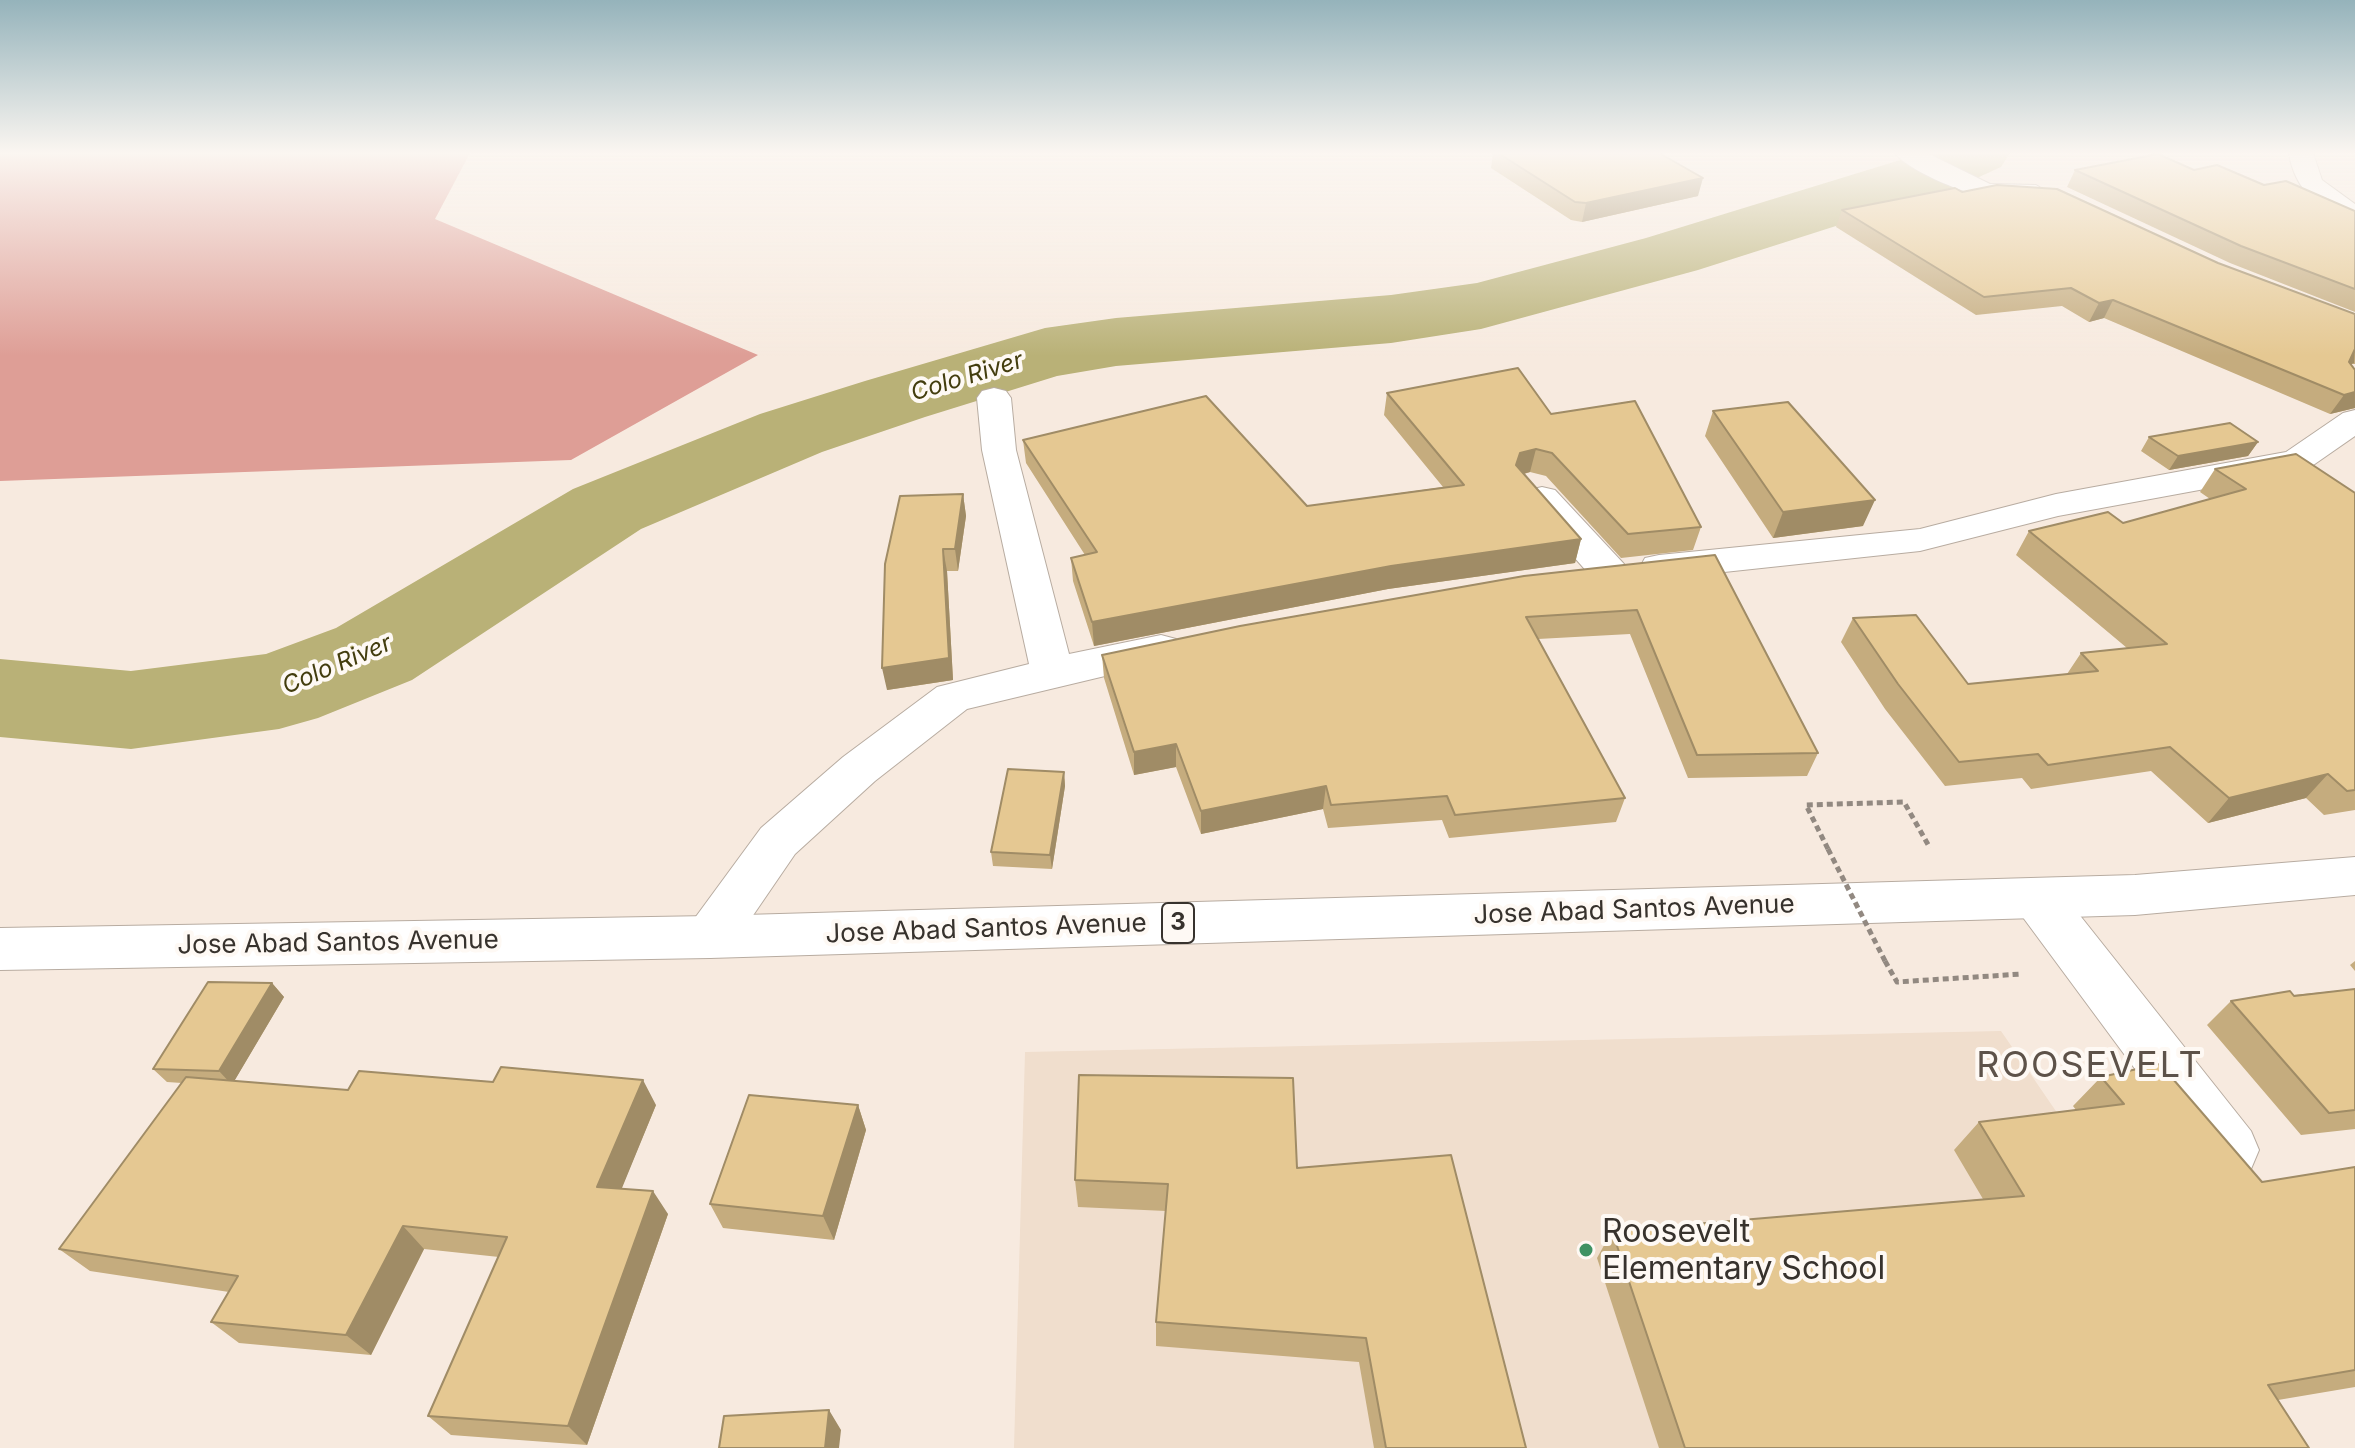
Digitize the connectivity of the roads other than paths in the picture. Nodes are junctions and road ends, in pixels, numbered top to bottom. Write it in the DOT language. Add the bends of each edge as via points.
graph roads {
  1 [pos="994,398"];
  2 [pos="2355,420"];
  3 [pos="1531,486"];
  4 [pos="1610,573"];
  5 [pos="1564,579"];
  6 [pos="1192,643"];
  7 [pos="1052,672"];
  8 [pos="2355,876"];
  9 [pos="2037,898"];
  10 [pos="710,937"];
  11 [pos="0,949"];
  12 [pos="2242,1167"];
  1 -- 7 [label="main road" via="999,450"];
  2 -- 4 [label="main road" via="2297,461 2056,505 1920,540"];
  3 -- 4 [label="main road"];
  4 -- 5 [label="main road"];
  6 -- 7 [label="main road"];
  7 -- 10 [label="main road" via="952,698 859,769 778,841"];
  8 -- 9 [label="main road, Jose Abad Santos Avenue / 3"];
  9 -- 10 [label="main road, Jose Abad Santos Avenue / 3"];
  9 -- 12 [label="main road"];
  10 -- 11 [label="main road, Jose Abad Santos Avenue / 3"];
}
